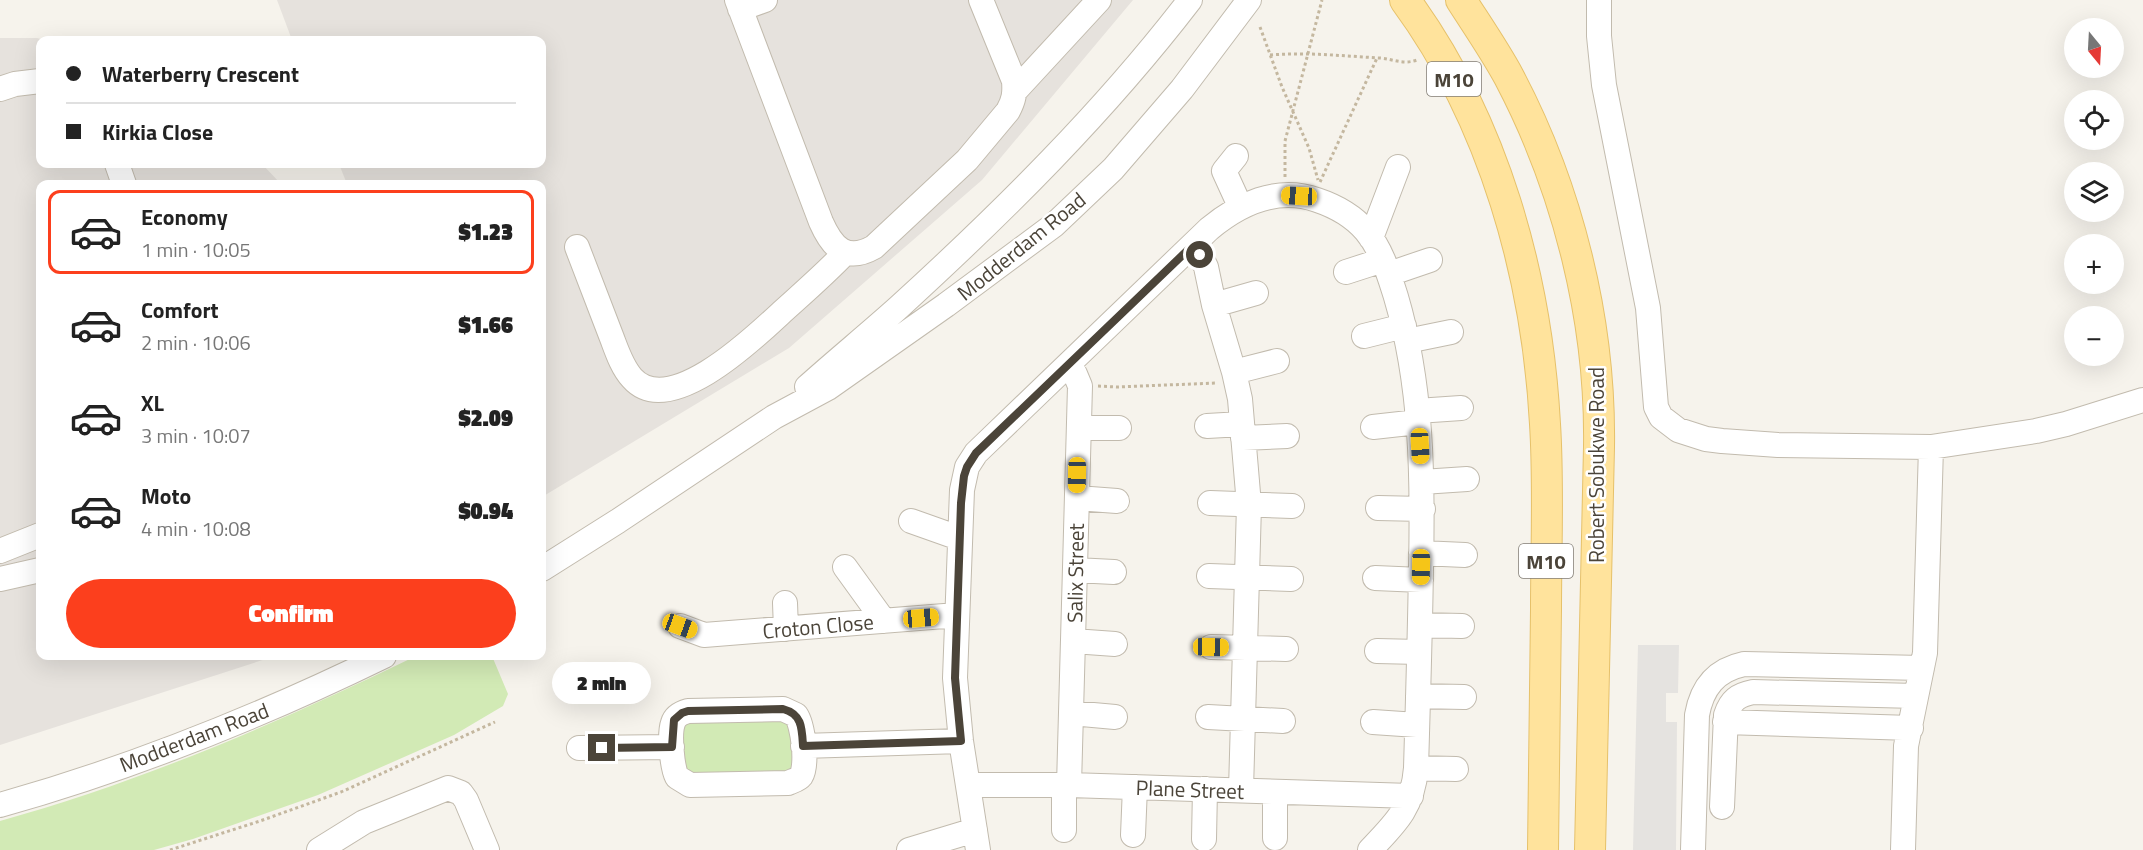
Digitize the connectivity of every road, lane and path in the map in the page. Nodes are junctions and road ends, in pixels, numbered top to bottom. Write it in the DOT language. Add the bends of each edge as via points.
graph roads {
  1 [pos="765,0"];
  2 [pos="981,0"];
  3 [pos="1099,0"];
  4 [pos="1190,0"];
  5 [pos="1249,0"];
  6 [pos="1322,0"];
  7 [pos="1461,0"];
  8 [pos="1480,0"];
  9 [pos="1599,0"];
  10 [pos="738,4"];
  11 [pos="1407,5"];
  12 [pos="1260,27"];
  13 [pos="1308,54"];
  14 [pos="1270,56"];
  15 [pos="1377,58"];
  16 [pos="1417,60"];
  17 [pos="1509,76"];
  18 [pos="36,81"];
  19 [pos="0,89"];
  20 [pos="1015,91"];
  21 [pos="1293,112"];
  22 [pos="1236,156"];
  23 [pos="1398,167"];
  24 [pos="1284,195"];
  25 [pos="1240,206"];
  26 [pos="1371,238"];
  27 [pos="1191,247"];
  28 [pos="577,248"];
  29 [pos="845,253"];
  30 [pos="1430,260"];
  31 [pos="1386,267"];
  32 [pos="1346,272"];
  33 [pos="1256,293"];
  34 [pos="1214,305"];
  35 [pos="1452,332"];
  36 [pos="1405,333"];
  37 [pos="1364,336"];
  38 [pos="1277,361"];
  39 [pos="1068,366"];
  40 [pos="1236,377"];
  41 [pos="1080,386"];
  42 [pos="2143,400"];
  43 [pos="1461,408"];
  44 [pos="1417,416"];
  45 [pos="774,417"];
  46 [pos="1207,426"];
  47 [pos="1373,427"];
  48 [pos="1079,428"];
  49 [pos="1119,428"];
  50 [pos="1243,431"];
  51 [pos="1287,436"];
  52 [pos="1931,447"];
  53 [pos="1467,479"];
  54 [pos="1422,482"];
  55 [pos="1077,498"];
  56 [pos="1117,501"];
  57 [pos="1210,503"];
  58 [pos="1249,505"];
  59 [pos="1292,506"];
  60 [pos="1378,508"];
  61 [pos="1423,509"];
  62 [pos="911,521"];
  63 [pos="36,536"];
  64 [pos="959,538"];
  65 [pos="0,550"];
  66 [pos="1421,553"];
  67 [pos="1465,555"];
  68 [pos="546,566"];
  69 [pos="845,567"];
  70 [pos="1075,570"];
  71 [pos="36,571"];
  72 [pos="1114,572"];
  73 [pos="1209,576"];
  74 [pos="1247,577"];
  75 [pos="1375,578"];
  76 [pos="0,579"];
  77 [pos="1291,579"];
  78 [pos="1421,580"];
  79 [pos="785,603"];
  80 [pos="957,615"];
  81 [pos="884,621"];
  82 [pos="1420,625"];
  83 [pos="680,626"];
  84 [pos="1462,626"];
  85 [pos="786,628"];
  86 [pos="1073,641"];
  87 [pos="1115,644"];
  88 [pos="1211,647"];
  89 [pos="1245,648"];
  90 [pos="1286,649"];
  91 [pos="1377,651"];
  92 [pos="1419,652"];
  93 [pos="375,660"];
  94 [pos="1922,668"];
  95 [pos="1418,696"];
  96 [pos="1916,696"];
  97 [pos="1464,697"];
  98 [pos="1071,713"];
  99 [pos="1114,717"];
  100 [pos="1208,717"];
  101 [pos="1243,719"];
  102 [pos="1283,721"];
  103 [pos="495,722"];
  104 [pos="1374,722"];
  105 [pos="1725,722"];
  106 [pos="1417,724"];
  107 [pos="1911,728"];
  108 [pos="961,741"];
  109 [pos="803,746"];
  110 [pos="672,747"];
  111 [pos="579,748"];
  112 [pos="1416,768"];
  113 [pos="1456,769"];
  114 [pos="968,785"];
  115 [pos="1066,785"];
  116 [pos="1135,787"];
  117 [pos="1205,789"];
  118 [pos="1241,790"];
  119 [pos="1275,792"];
  120 [pos="1412,796"];
  121 [pos="0,805"];
  122 [pos="1722,807"];
  123 [pos="1064,830"];
  124 [pos="1133,835"];
  125 [pos="1203,838"];
  126 [pos="1275,838"];
  127 [pos="976,840"];
  128 [pos="170,850"];
  129 [pos="319,850"];
  130 [pos="487,850"];
  131 [pos="909,850"];
  132 [pos="1370,850"];
  133 [pos="1543,850"];
  134 [pos="1590,850"];
  135 [pos="1693,850"];
  136 [pos="1903,850"];
  1 -- 10 [label="street"];
  2 -- 20 [label="street"];
  3 -- 20 [label="street"];
  4 -- 45 [label="street, Modderdam Road" via="1059,152 899,307"];
  5 -- 45 [label="street, Modderdam Road" via="1182,89 1113,169 1054,225 828,388"];
  6 -- 13 [label="path"];
  7 -- 17 [label="main road, Robert Sobukwe Road / M10"];
  8 -- 17 [label="main road" via="1499,38"];
  9 -- 52 [label="street" via="1604,85 1648,308 1660,417 1678,430 1722,441"];
  10 -- 29 [label="street" via="820,222 828,238"];
  11 -- 133 [label="main road, M10" via="1440,52 1485,145 1515,239 1538,343 1547,499"];
  12 -- 14 [label="path"];
  13 -- 14 [label="path"];
  13 -- 15 [label="path"];
  13 -- 21 [label="path"];
  14 -- 21 [label="path"];
  15 -- 16 [label="path" via="1407,64"];
  15 -- 21 [label="path" via="1318,186 1309,148"];
  17 -- 134 [label="main road, Robert Sobukwe Road / M10" via="1558,192 1583,283 1597,365 1599,447"];
  18 -- 19 [label="street"];
  20 -- 29 [label="street" via="1008,111 967,160 874,247 855,255"];
  21 -- 24 [label="path" via="1285,141"];
  22 -- 25 [label="street" via="1224,171"];
  23 -- 26 [label="street"];
  24 -- 25 [label="street"];
  24 -- 26 [label="street" via="1331,204"];
  25 -- 27 [label="street"];
  26 -- 31 [label="street"];
  27 -- 34 [label="street" via="1206,267"];
  27 -- 39 [label="street"];
  28 -- 29 [label="street" via="623,366 637,383 652,390 682,385 730,357"];
  30 -- 31 [label="street"];
  31 -- 32 [label="street"];
  31 -- 36 [label="street"];
  33 -- 34 [label="street"];
  34 -- 40 [label="street"];
  35 -- 36 [label="street"];
  36 -- 37 [label="street"];
  36 -- 44 [label="street"];
  38 -- 40 [label="street"];
  39 -- 41 [label="street"];
  39 -- 64 [label="street" via="970,462 962,490"];
  40 -- 41 [label="path"];
  40 -- 50 [label="street"];
  41 -- 48 [label="street, Salix Street"];
  42 -- 52 [label="street" via="2036,431"];
  43 -- 44 [label="street"];
  44 -- 47 [label="street"];
  44 -- 54 [label="street"];
  45 -- 68 [label="street, Modderdam Road"];
  46 -- 50 [label="street"];
  48 -- 49 [label="street"];
  48 -- 55 [label="street, Salix Street"];
  50 -- 51 [label="street"];
  50 -- 58 [label="street"];
  52 -- 94 [label="street"];
  53 -- 54 [label="street"];
  54 -- 61 [label="street"];
  55 -- 56 [label="street"];
  55 -- 70 [label="street, Salix Street"];
  57 -- 58 [label="street"];
  58 -- 59 [label="street"];
  58 -- 74 [label="street"];
  60 -- 61 [label="street"];
  61 -- 66 [label="street"];
  62 -- 64 [label="street"];
  63 -- 65 [label="street"];
  64 -- 80 [label="street"];
  66 -- 67 [label="street"];
  66 -- 78 [label="street"];
  69 -- 81 [label="street"];
  70 -- 72 [label="street"];
  70 -- 86 [label="street, Salix Street"];
  71 -- 76 [label="street"];
  73 -- 74 [label="street"];
  74 -- 77 [label="street"];
  74 -- 89 [label="street"];
  75 -- 78 [label="street"];
  78 -- 82 [label="street"];
  79 -- 85 [label="street"];
  80 -- 81 [label="street, Croton Close"];
  80 -- 108 [label="street" via="955,678"];
  81 -- 85 [label="street, Croton Close"];
  82 -- 84 [label="street"];
  82 -- 92 [label="street"];
  83 -- 85 [label="street, Croton Close" via="704,635"];
  86 -- 87 [label="street"];
  86 -- 98 [label="street, Salix Street"];
  88 -- 89 [label="street"];
  89 -- 90 [label="street"];
  89 -- 101 [label="street"];
  91 -- 92 [label="street"];
  92 -- 95 [label="street"];
  93 -- 121 [label="street, Modderdam Road" via="184,743"];
  94 -- 96 [label="street"];
  94 -- 135 [label="street" via="1744,664 1713,678 1700,699 1697,715"];
  95 -- 97 [label="street"];
  95 -- 106 [label="street"];
  96 -- 105 [label="street" via="1753,692 1735,698"];
  96 -- 107 [label="street"];
  98 -- 99 [label="street"];
  98 -- 115 [label="street, Salix Street"];
  100 -- 101 [label="street"];
  101 -- 102 [label="street"];
  101 -- 118 [label="street"];
  103 -- 128 [label="path" via="341,792"];
  104 -- 106 [label="street"];
  105 -- 107 [label="street"];
  105 -- 122 [label="street"];
  106 -- 112 [label="street"];
  107 -- 136 [label="street" via="1906,746"];
  108 -- 109 [label="street"];
  108 -- 114 [label="street"];
  109 -- 110 [label="street" via="800,721 783,709 682,713 672,725"];
  109 -- 110 [label="street" via="801,776 788,783 690,785 677,777"];
  110 -- 111 [label="street"];
  112 -- 113 [label="street"];
  112 -- 120 [label="street"];
  114 -- 115 [label="street, Plane Street"];
  114 -- 127 [label="street"];
  115 -- 116 [label="street, Plane Street"];
  115 -- 123 [label="street, Salix Street"];
  116 -- 117 [label="street, Plane Street"];
  116 -- 124 [label="street"];
  117 -- 118 [label="street, Plane Street"];
  117 -- 125 [label="street"];
  118 -- 119 [label="street, Plane Street"];
  119 -- 120 [label="street, Plane Street"];
  119 -- 126 [label="street"];
  120 -- 132 [label="street" via="1401,816"];
  127 -- 131 [label="street"];
  129 -- 130 [label="street" via="364,822 448,788 461,793 466,800"];
}
